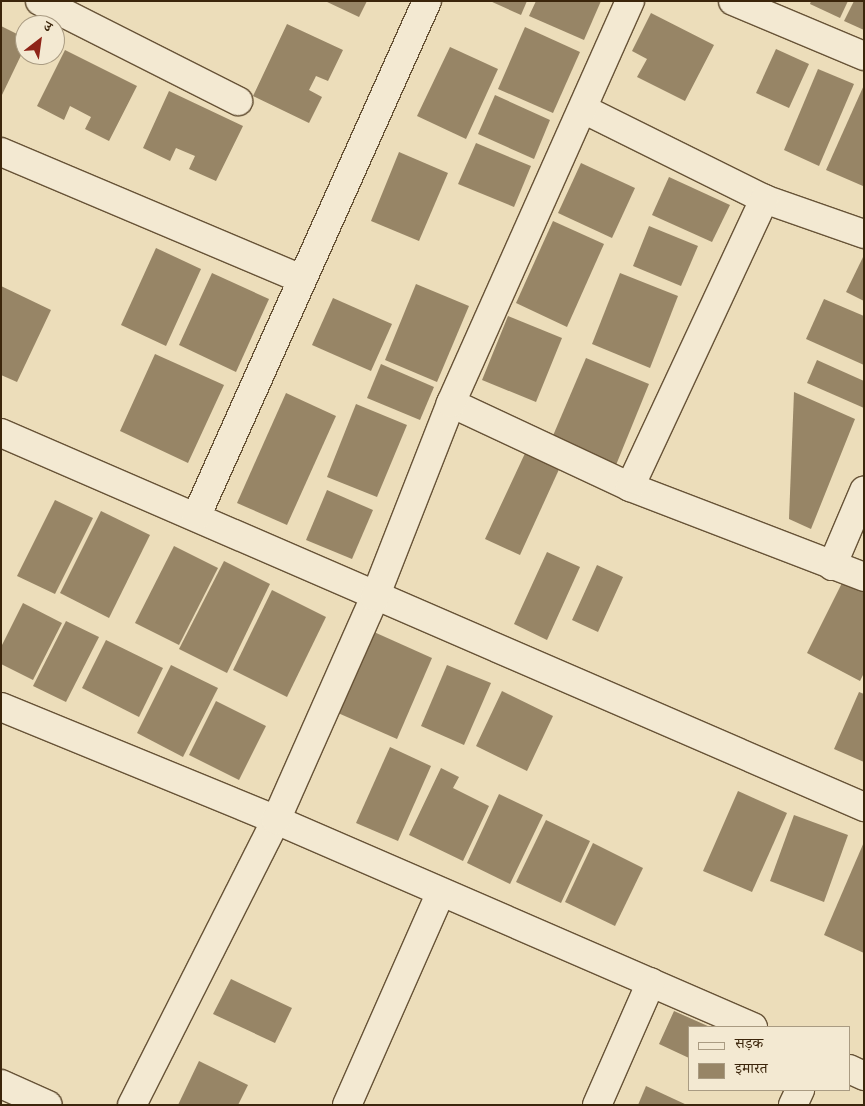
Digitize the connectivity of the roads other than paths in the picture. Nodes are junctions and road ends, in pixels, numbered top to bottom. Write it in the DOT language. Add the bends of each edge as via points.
graph roads {
  1 [pos="40,1"];
  2 [pos="427,1"];
  3 [pos="630,1"];
  4 [pos="733,1"];
  5 [pos="864,56"];
  6 [pos="238,101"];
  7 [pos="584,109"];
  8 [pos="1,152"];
  9 [pos="764,199"];
  10 [pos="864,234"];
  11 [pos="301,279"];
  12 [pos="451,403"];
  13 [pos="1,433"];
  14 [pos="630,487"];
  15 [pos="864,491"];
  16 [pos="196,517"];
  17 [pos="832,566"];
  18 [pos="864,577"];
  19 [pos="375,597"];
  20 [pos="1,707"];
  21 [pos="864,807"];
  22 [pos="276,820"];
  23 [pos="440,894"];
  24 [pos="651,982"];
  25 [pos="751,1026"];
  26 [pos="850,1070"];
  27 [pos="864,1076"];
  28 [pos="1,1084"];
  29 [pos="800,1091"];
  30 [pos="48,1105"];
  31 [pos="132,1105"];
  32 [pos="347,1105"];
  33 [pos="596,1105"];
  34 [pos="794,1105"];
  1 -- 6 [label="street"];
  2 -- 11 [label="street"];
  3 -- 7 [label="street"];
  4 -- 5 [label="street"];
  7 -- 9 [label="street"];
  7 -- 12 [label="street"];
  8 -- 11 [label="street"];
  9 -- 10 [label="street"];
  9 -- 14 [label="street"];
  11 -- 16 [label="street"];
  12 -- 14 [label="street"];
  12 -- 19 [label="street"];
  13 -- 16 [label="street"];
  14 -- 17 [label="street"];
  15 -- 17 [label="street"];
  16 -- 19 [label="street"];
  17 -- 18 [label="street"];
  19 -- 21 [label="street"];
  19 -- 22 [label="street"];
  20 -- 22 [label="street"];
  22 -- 23 [label="street"];
  22 -- 31 [label="street"];
  23 -- 24 [label="street"];
  23 -- 32 [label="street"];
  24 -- 25 [label="street"];
  24 -- 33 [label="street"];
  26 -- 27 [label="street"];
  28 -- 30 [label="street"];
  29 -- 34 [label="street"];
}
